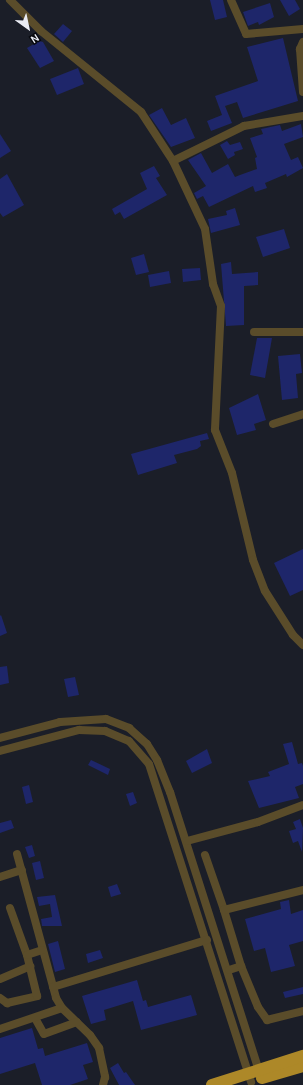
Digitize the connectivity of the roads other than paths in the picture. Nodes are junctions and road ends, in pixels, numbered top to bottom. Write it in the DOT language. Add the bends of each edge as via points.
graph roads {
  1 [pos="10,0"];
  2 [pos="231,0"];
  3 [pos="303,29"];
  4 [pos="303,42"];
  5 [pos="303,92"];
  6 [pos="303,116"];
  7 [pos="173,161"];
  8 [pos="254,332"];
  9 [pos="303,332"];
  10 [pos="303,414"];
  11 [pos="273,424"];
  12 [pos="303,645"];
  13 [pos="0,738"];
  14 [pos="0,751"];
  15 [pos="303,805"];
  16 [pos="187,841"];
  17 [pos="17,854"];
  18 [pos="205,855"];
  19 [pos="22,870"];
  20 [pos="0,877"];
  21 [pos="303,890"];
  22 [pos="10,908"];
  23 [pos="224,910"];
  24 [pos="207,940"];
  25 [pos="42,950"];
  26 [pos="27,955"];
  27 [pos="30,966"];
  28 [pos="241,966"];
  29 [pos="229,970"];
  30 [pos="0,979"];
  31 [pos="53,986"];
  32 [pos="0,998"];
  33 [pos="62,1008"];
  34 [pos="303,1011"];
  35 [pos="35,1018"];
  36 [pos="77,1022"];
  37 [pos="0,1029"];
  38 [pos="303,1056"];
  39 [pos="303,1066"];
  40 [pos="252,1078"];
  41 [pos="103,1085"];
  42 [pos="212,1085"];
  1 -- 7 [label="street" via="42,31 141,112"];
  2 -- 3 [label="street" via="246,34"];
  4 -- 5 [label="street" via="300,49"];
  6 -- 7 [label="street" via="244,126"];
  7 -- 12 [label="street" via="205,229 213,284 221,306 215,430 232,473 253,560 265,591 293,635"];
  8 -- 9 [label="street"];
  10 -- 11 [label="street"];
  13 -- 16 [label="street" via="60,722 86,719 106,719 129,728 157,760"];
  14 -- 24 [label="street" via="79,730 105,731 129,742 148,764"];
  15 -- 16 [label="street" via="258,822"];
  16 -- 29 [label="street"];
  17 -- 19 [label="street"];
  18 -- 23 [label="street"];
  19 -- 20 [label="street"];
  19 -- 25 [label="street"];
  21 -- 23 [label="street"];
  22 -- 26 [label="street"];
  23 -- 28 [label="street"];
  24 -- 31 [label="street"];
  24 -- 40 [label="street"];
  25 -- 26 [label="street"];
  25 -- 31 [label="street"];
  26 -- 27 [label="street"];
  27 -- 30 [label="street"];
  27 -- 32 [label="street" via="37,996 7,1003"];
  28 -- 29 [label="street"];
  28 -- 34 [label="street" via="258,1007 267,1020"];
  29 -- 40 [label="street"];
  31 -- 33 [label="street"];
  33 -- 35 [label="street"];
  33 -- 36 [label="street"];
  35 -- 36 [label="street" via="44,1034"];
  35 -- 37 [label="street"];
  36 -- 41 [label="street" via="98,1048 105,1077"];
  38 -- 40 [label="highway"];
  39 -- 40 [label="highway"];
  40 -- 42 [label="highway"];
}
